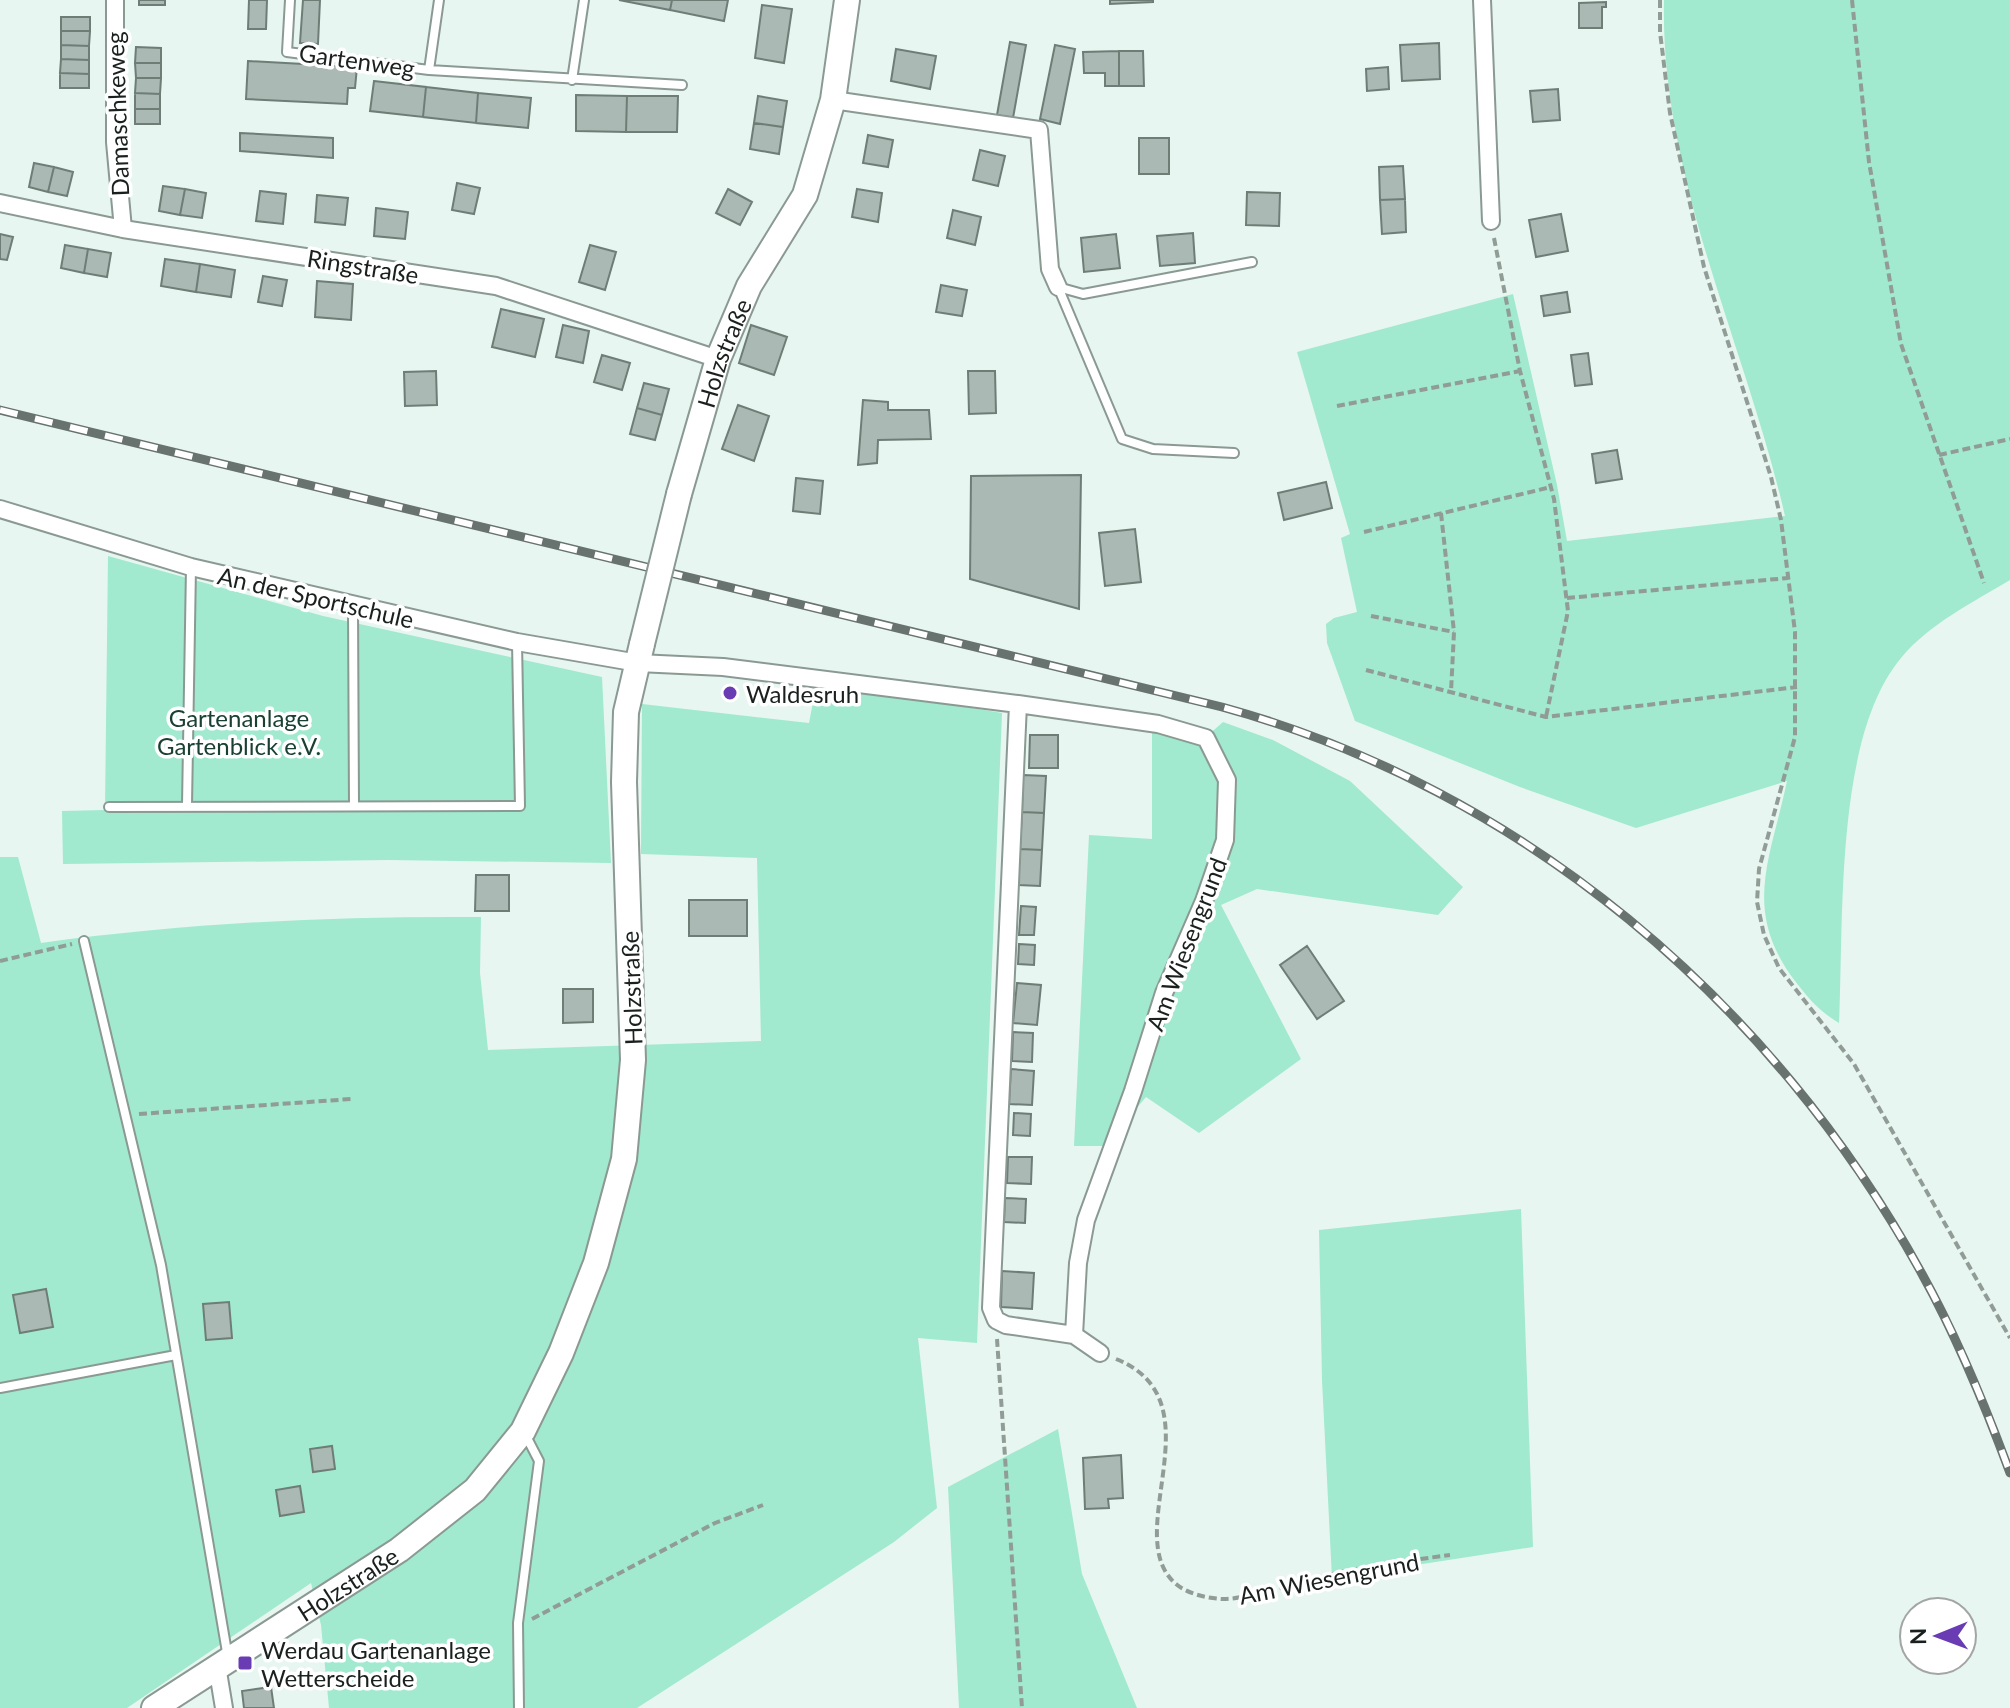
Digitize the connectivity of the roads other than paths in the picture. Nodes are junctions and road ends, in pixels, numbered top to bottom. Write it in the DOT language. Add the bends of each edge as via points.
graph roads {
  1 [pos="115,0"];
  2 [pos="290,0"];
  3 [pos="439,0"];
  4 [pos="584,0"];
  5 [pos="847,0"];
  6 [pos="1482,0"];
  7 [pos="429,70"];
  8 [pos="572,80"];
  9 [pos="682,85"];
  10 [pos="833,100"];
  11 [pos="0,203"];
  12 [pos="1491,221"];
  13 [pos="123,229"];
  14 [pos="1252,262"];
  15 [pos="1058,287"];
  16 [pos="718,359"];
  17 [pos="1234,453"];
  18 [pos="0,509"];
  19 [pos="191,567"];
  20 [pos="353,607"];
  21 [pos="517,642"];
  22 [pos="640,653"];
  23 [pos="1018,704"];
  24 [pos="187,805"];
  25 [pos="354,806"];
  26 [pos="109,807"];
  27 [pos="84,941"];
  28 [pos="1074,1335"];
  29 [pos="1100,1353"];
  30 [pos="176,1355"];
  31 [pos="0,1388"];
  32 [pos="523,1431"];
  33 [pos="222,1662"];
  34 [pos="154,1708"];
  35 [pos="224,1708"];
  36 [pos="519,1708"];
  1 -- 13 [label="street, Damaschkeweg" via="115,142"];
  2 -- 7 [label="lane, Gartenweg" via="287,52"];
  3 -- 7 [label="lane, Gartenweg"];
  4 -- 8 [label="lane"];
  5 -- 10 [label="street, Holzstraße"];
  6 -- 12 [label="street"];
  7 -- 8 [label="lane, Gartenweg"];
  8 -- 9 [label="lane, Gartenweg"];
  10 -- 15 [label="street" via="1039,130 1050,269"];
  10 -- 16 [label="street, Holzstraße" via="805,195 749,286"];
  11 -- 13 [label="street, Ringstraße"];
  13 -- 16 [label="street, Ringstraße" via="496,286"];
  14 -- 15 [label="lane" via="1083,294"];
  15 -- 17 [label="lane" via="1122,439 1153,449"];
  16 -- 22 [label="street, Holzstraße, bridge"];
  18 -- 19 [label="street, An der Sportschule"];
  19 -- 20 [label="street, An der Sportschule"];
  19 -- 24 [label="lane"];
  20 -- 21 [label="street, An der Sportschule"];
  20 -- 25 [label="lane"];
  21 -- 22 [label="street, An der Sportschule"];
  21 -- 25 [label="lane" via="520,806"];
  22 -- 23 [label="street, Am Wiesengrund"];
  22 -- 32 [label="street, Holzstraße" via="625,740 633,1060 624,1159 596,1263"];
  23 -- 28 [label="street" via="991,1308 996,1320 1006,1325"];
  23 -- 28 [label="street, Am Wiesengrund" via="1158,724 1206,738 1227,780 1225,840 1164,993 1086,1220"];
  24 -- 25 [label="lane"];
  24 -- 26 [label="lane"];
  27 -- 30 [label="lane" via="161,1265"];
  28 -- 29 [label="street"];
  30 -- 31 [label="lane"];
  30 -- 33 [label="lane"];
  32 -- 33 [label="street, Holzstraße" via="475,1490 399,1550"];
  32 -- 36 [label="lane" via="539,1461 518,1623"];
  33 -- 34 [label="street, Holzstraße"];
  33 -- 35 [label="street"];
}
